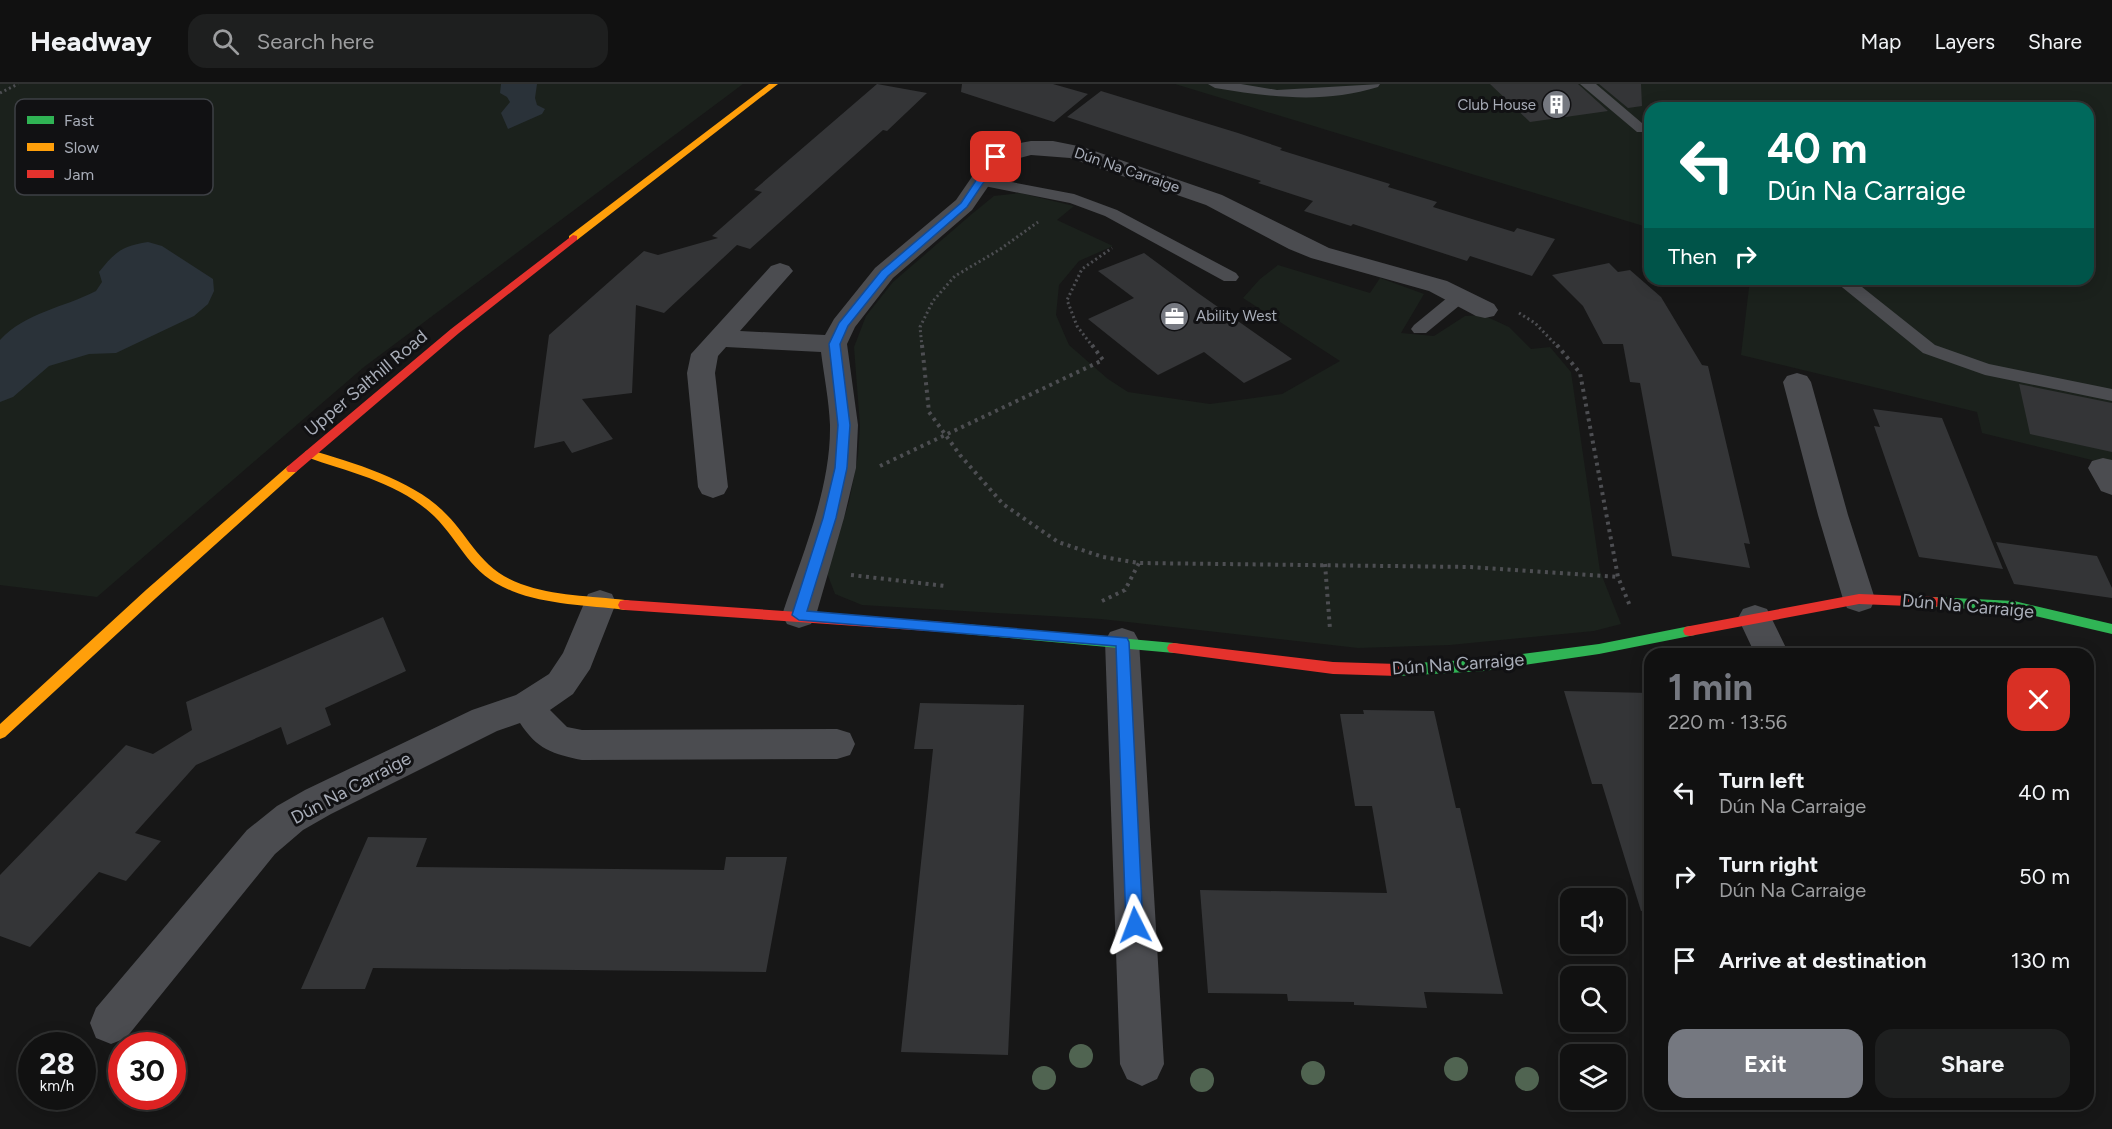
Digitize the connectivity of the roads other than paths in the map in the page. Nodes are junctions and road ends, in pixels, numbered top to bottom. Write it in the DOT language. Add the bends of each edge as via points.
graph roads {
  1 [pos="774,84"];
  2 [pos="1215,84"];
  3 [pos="1373,84"];
  4 [pos="1587,84"];
  5 [pos="1642,129"];
  6 [pos="980,182"];
  7 [pos="780,272"];
  8 [pos="1230,277"];
  9 [pos="1849,285"];
  10 [pos="1459,297"];
  11 [pos="1485,310"];
  12 [pos="1420,329"];
  13 [pos="720,338"];
  14 [pos="834,344"];
  15 [pos="1797,382"];
  16 [pos="2112,395"];
  17 [pos="310,454"];
  18 [pos="713,487"];
  19 [pos="1858,599"];
  20 [pos="600,603"];
  21 [pos="799,615"];
  22 [pos="1755,618"];
  23 [pos="2112,629"];
  24 [pos="1122,642"];
  25 [pos="1769,648"];
  26 [pos="528,706"];
  27 [pos="0,734"];
  28 [pos="837,744"];
  29 [pos="111,1023"];
  30 [pos="1142,1064"];
  1 -- 17 [label="street, Upper Salthill Road" via="548,257"];
  2 -- 3 [label="lane" via="1277,94 1351,91"];
  4 -- 5 [label="lane"];
  6 -- 8 [label="lane" via="1074,199 1111,213"];
  6 -- 10 [label="street, Dún Na Carraige" via="996,157 1012,151 1053,148 1075,152 1214,200 1320,253 1438,286"];
  6 -- 14 [label="street, Dún Na Carraige" via="964,205 884,273 843,326"];
  7 -- 13 [label="street"];
  9 -- 16 [label="lane" via="1929,349 1985,369"];
  10 -- 11 [label="street, Dún Na Carraige"];
  10 -- 12 [label="lane"];
  13 -- 14 [label="street"];
  13 -- 18 [label="street" via="705,354 701,373"];
  14 -- 21 [label="street" via="844,425 838,483"];
  15 -- 19 [label="street"];
  17 -- 20 [label="street, Dún Na Carraige" via="403,487 438,513 479,565 515,587"];
  17 -- 27 [label="street, Upper Salthill Road" via="123,618"];
  19 -- 22 [label="street, Dún Na Carraige"];
  19 -- 23 [label="street, Dún Na Carraige" via="2014,606"];
  20 -- 21 [label="street, Dún Na Carraige"];
  20 -- 26 [label="street, Dún Na Carraige" via="578,659 561,684"];
  21 -- 24 [label="street, Dún Na Carraige"];
  22 -- 24 [label="street, Dún Na Carraige" via="1599,649 1445,669 1333,668"];
  22 -- 25 [label="street"];
  24 -- 30 [label="street"];
  26 -- 28 [label="street" via="548,735 582,745"];
  26 -- 29 [label="street, Dún Na Carraige" via="485,720 290,818 261,842"];
}
